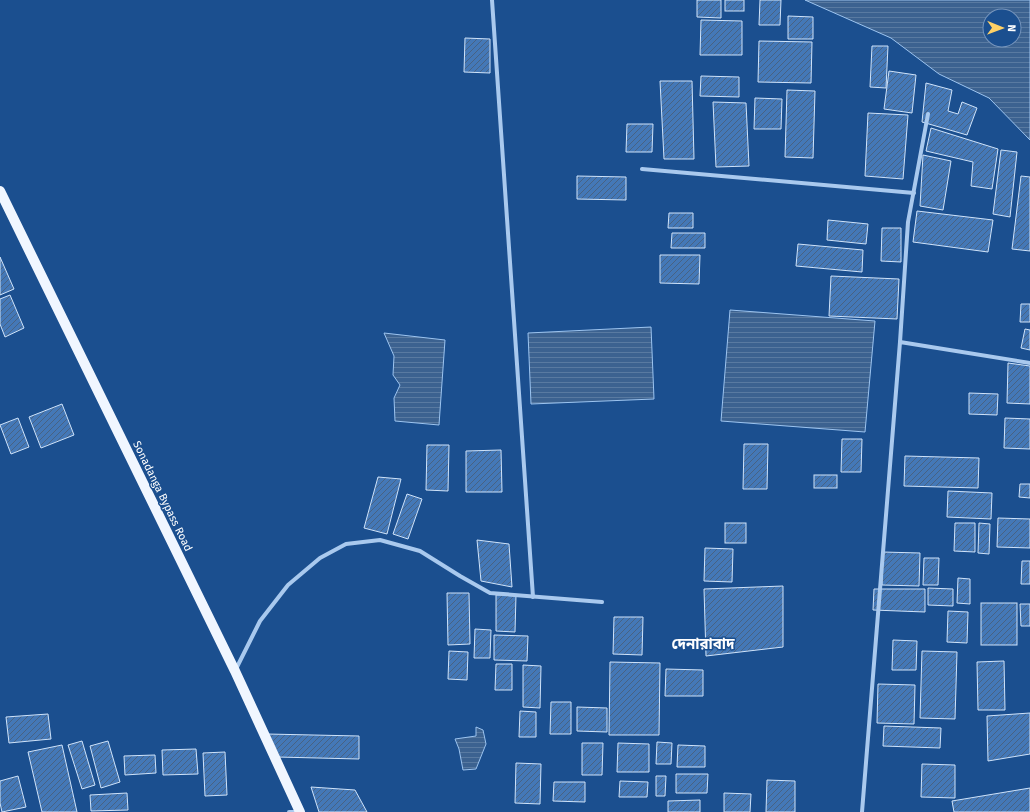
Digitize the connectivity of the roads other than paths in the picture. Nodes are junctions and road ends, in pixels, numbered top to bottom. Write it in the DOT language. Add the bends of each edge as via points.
graph roads {
  1 [pos="492,0"];
  2 [pos="928,114"];
  3 [pos="642,170"];
  4 [pos="0,191"];
  5 [pos="914,192"];
  6 [pos="900,342"];
  7 [pos="1030,363"];
  8 [pos="533,597"];
  9 [pos="602,602"];
  10 [pos="235,671"];
  11 [pos="288,812"];
  12 [pos="300,812"];
  13 [pos="862,812"];
  1 -- 8 [label="street"];
  2 -- 5 [label="street"];
  3 -- 5 [label="street"];
  4 -- 10 [label="main road, Sonadanga Bypass Road"];
  5 -- 6 [label="street" via="908,222"];
  6 -- 7 [label="street"];
  6 -- 13 [label="street"];
  8 -- 9 [label="street"];
  8 -- 10 [label="street" via="490,593 420,551 380,540 346,544 320,558 288,585 260,621"];
  10 -- 12 [label="main road, Sonadanga Bypass Road"];
  11 -- 12 [label="street"];
}
